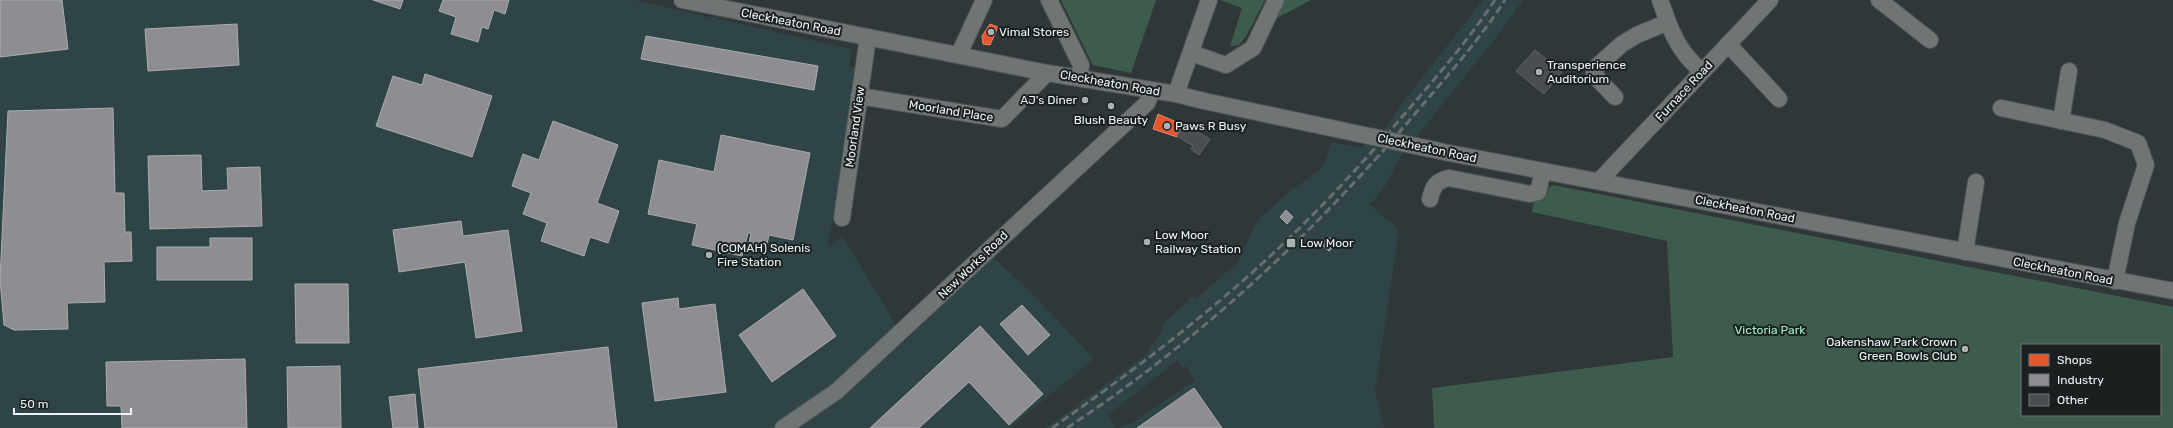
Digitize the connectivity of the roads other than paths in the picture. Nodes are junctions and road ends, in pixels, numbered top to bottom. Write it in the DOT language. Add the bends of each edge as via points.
graph roads {
  1 [pos="682,0"];
  2 [pos="984,0"];
  3 [pos="1048,0"];
  4 [pos="1209,0"];
  5 [pos="1276,0"];
  6 [pos="1660,0"];
  7 [pos="1770,0"];
  8 [pos="1879,0"];
  9 [pos="1668,22"];
  10 [pos="868,37"];
  11 [pos="1930,40"];
  12 [pos="1728,44"];
  13 [pos="1191,53"];
  14 [pos="960,54"];
  15 [pos="2069,71"];
  16 [pos="1702,72"];
  17 [pos="1047,73"];
  18 [pos="1080,77"];
  19 [pos="1152,91"];
  20 [pos="1176,94"];
  21 [pos="859,96"];
  22 [pos="1615,98"];
  23 [pos="1779,99"];
  24 [pos="2001,108"];
  25 [pos="2061,121"];
  26 [pos="1543,172"];
  27 [pos="1599,181"];
  28 [pos="1976,182"];
  29 [pos="1430,198"];
  30 [pos="842,218"];
  31 [pos="1965,252"];
  32 [pos="2115,281"];
  33 [pos="2173,291"];
  34 [pos="783,428"];
  1 -- 10 [label="street, Cleckheaton Road"];
  2 -- 14 [label="street"];
  3 -- 18 [label="street" via="1081,65"];
  4 -- 13 [label="street"];
  5 -- 13 [label="street" via="1253,48 1226,65"];
  6 -- 9 [label="street"];
  7 -- 12 [label="street, Furnace Road"];
  8 -- 11 [label="street"];
  9 -- 16 [label="street" via="1677,45"];
  9 -- 22 [label="street" via="1622,44 1594,69 1594,75"];
  10 -- 14 [label="street, Cleckheaton Road"];
  10 -- 21 [label="street, Moorland View"];
  12 -- 16 [label="street, Furnace Road"];
  12 -- 23 [label="street"];
  13 -- 20 [label="street"];
  14 -- 17 [label="street, Cleckheaton Road"];
  15 -- 25 [label="street"];
  16 -- 27 [label="street, Furnace Road"];
  17 -- 18 [label="street, Cleckheaton Road"];
  17 -- 21 [label="street, Moorland Place" via="1002,119"];
  18 -- 19 [label="street, Cleckheaton Road"];
  19 -- 20 [label="street, Cleckheaton Road"];
  19 -- 34 [label="street, New Works Road" via="1147,103 887,346 837,391"];
  20 -- 26 [label="street, Cleckheaton Road, bridge"];
  21 -- 30 [label="street, Moorland View"];
  24 -- 25 [label="street"];
  25 -- 32 [label="street" via="2105,130 2138,143 2146,165 2126,223"];
  26 -- 27 [label="street, Cleckheaton Road"];
  26 -- 29 [label="street" via="1538,192 1530,194 1449,178 1438,180 1432,187"];
  27 -- 31 [label="street, Cleckheaton Road"];
  28 -- 31 [label="street"];
  31 -- 32 [label="street, Cleckheaton Road"];
  32 -- 33 [label="street, Cleckheaton Road"];
}
